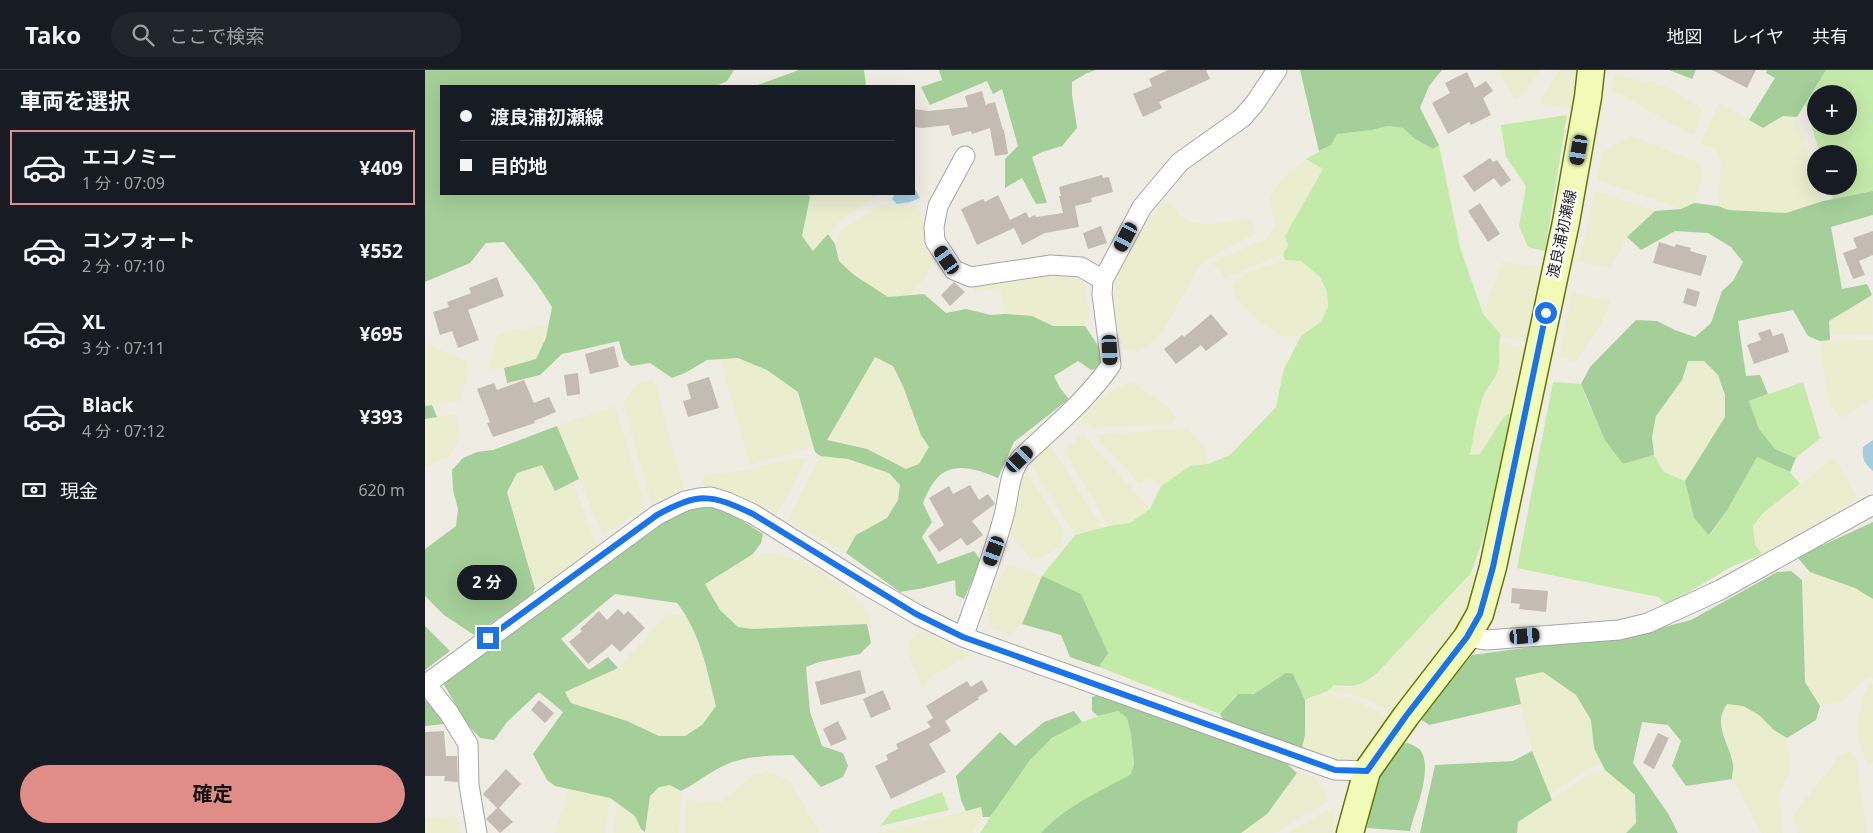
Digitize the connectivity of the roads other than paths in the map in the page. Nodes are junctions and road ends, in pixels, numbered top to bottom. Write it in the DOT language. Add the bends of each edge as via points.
graph roads {
  1 [pos="1277,70"];
  2 [pos="1591,70"];
  3 [pos="965,156"];
  4 [pos="1103,280"];
  5 [pos="1873,505"];
  6 [pos="963,637"];
  7 [pos="1467,637"];
  8 [pos="425,685"];
  9 [pos="1367,771"];
  10 [pos="477,833"];
  11 [pos="1350,833"];
  1 -- 4 [label="street" via="1242,118 1180,162 1142,207"];
  2 -- 7 [label="main road, 渡良浦初瀬線" via="1566,222 1493,567 1480,614"];
  3 -- 4 [label="street" via="938,206 934,227 935,241 954,270 971,277 1051,265 1081,267"];
  4 -- 6 [label="street" via="1111,366 1014,468 994,551"];
  5 -- 7 [label="street" via="1720,590 1648,623 1619,630 1487,640"];
  6 -- 8 [label="street" via="908,610 753,514 727,502 699,498 657,515"];
  6 -- 9 [label="street" via="1335,770"];
  7 -- 9 [label="main road, 渡良浦初瀬線"];
  8 -- 10 [label="street" via="449,713 468,744 469,785"];
  9 -- 11 [label="main road, 渡良浦初瀬線"];
}
